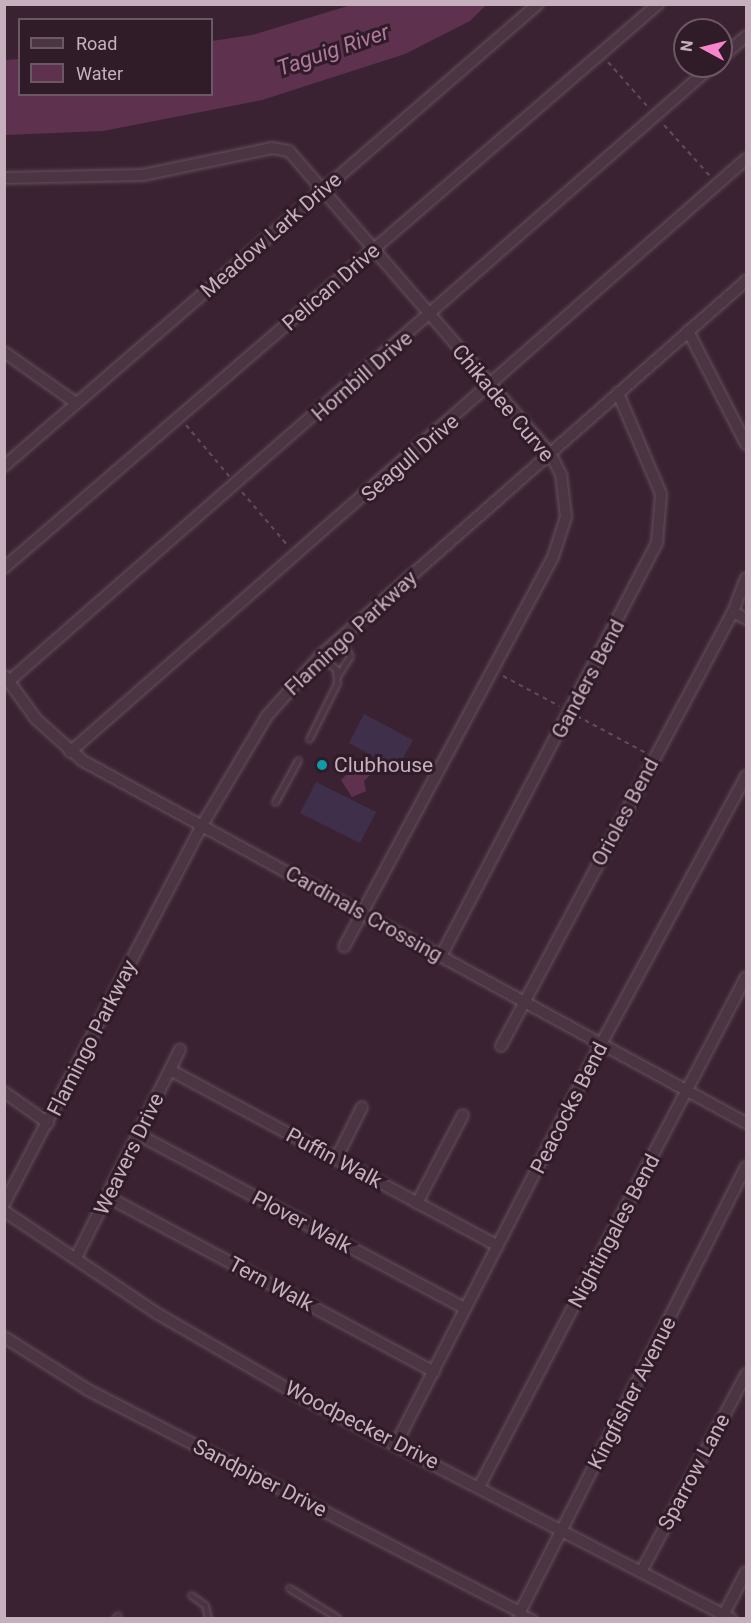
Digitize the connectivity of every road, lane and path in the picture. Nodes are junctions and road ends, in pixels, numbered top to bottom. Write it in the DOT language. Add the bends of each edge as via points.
graph roads {
  1 [pos="538,4"];
  2 [pos="658,4"];
  3 [pos="747,36"];
  4 [pos="733,48"];
  5 [pos="699,78"];
  6 [pos="747,159"];
  7 [pos="4,178"];
  8 [pos="324,190"];
  9 [pos="375,249"];
  10 [pos="747,281"];
  11 [pos="430,317"];
  12 [pos="688,331"];
  13 [pos="4,352"];
  14 [pos="490,388"];
  15 [pos="618,393"];
  16 [pos="76,403"];
  17 [pos="747,444"];
  18 [pos="550,453"];
  19 [pos="4,466"];
  20 [pos="4,568"];
  21 [pos="747,578"];
  22 [pos="733,612"];
  23 [pos="747,619"];
  24 [pos="340,639"];
  25 [pos="320,656"];
  26 [pos="338,675"];
  27 [pos="6,679"];
  28 [pos="309,739"];
  29 [pos="70,752"];
  30 [pos="298,760"];
  31 [pos="747,776"];
  32 [pos="275,801"];
  33 [pos="201,826"];
  34 [pos="363,912"];
  35 [pos="344,946"];
  36 [pos="441,956"];
  37 [pos="747,977"];
  38 [pos="524,1003"];
  39 [pos="501,1046"];
  40 [pos="600,1047"];
  41 [pos="180,1049"];
  42 [pos="170,1070"];
  43 [pos="4,1092"];
  44 [pos="688,1092"];
  45 [pos="362,1107"];
  46 [pos="463,1114"];
  47 [pos="48,1123"];
  48 [pos="747,1123"];
  49 [pos="139,1135"];
  50 [pos="336,1159"];
  51 [pos="747,1167"];
  52 [pos="108,1197"];
  53 [pos="417,1203"];
  54 [pos="4,1204"];
  55 [pos="4,1211"];
  56 [pos="498,1246"];
  57 [pos="76,1258"];
  58 [pos="465,1308"];
  59 [pos="4,1336"];
  60 [pos="434,1371"];
  61 [pos="747,1374"];
  62 [pos="397,1442"];
  63 [pos="480,1485"];
  64 [pos="564,1528"];
  65 [pos="642,1570"];
  66 [pos="747,1572"];
  67 [pos="289,1588"];
  68 [pos="191,1595"];
  69 [pos="518,1615"];
  70 [pos="728,1616"];
  71 [pos="208,1618"];
  72 [pos="338,1618"];
  73 [pos="534,1618"];
  1 -- 8 [label="street, Meadow Lark Drive"];
  2 -- 9 [label="street, Pelican Drive"];
  3 -- 4 [label="street"];
  5 -- 11 [label="street, Hornbill Drive"];
  6 -- 14 [label="street, Seagull Drive"];
  7 -- 8 [label="street, Chikadee Curve" via="143,175 281,147"];
  8 -- 9 [label="street, Chikadee Curve"];
  8 -- 16 [label="street, Meadow Lark Drive"];
  9 -- 11 [label="street, Chikadee Curve"];
  9 -- 20 [label="street, Pelican Drive"];
  10 -- 12 [label="street, Flamingo Parkway"];
  11 -- 14 [label="street, Chikadee Curve"];
  11 -- 27 [label="street, Hornbill Drive"];
  12 -- 15 [label="street, Flamingo Parkway"];
  12 -- 17 [label="street"];
  13 -- 16 [label="street"];
  14 -- 18 [label="street, Chikadee Curve"];
  14 -- 29 [label="street, Seagull Drive"];
  15 -- 18 [label="street, Flamingo Parkway"];
  15 -- 36 [label="street, Ganders Bend" via="661,494 657,542"];
  16 -- 19 [label="street, Meadow Lark Drive"];
  18 -- 24 [label="street, Flamingo Parkway"];
  18 -- 34 [label="street, Chikadee Curve" via="566,495 562,537"];
  21 -- 22 [label="street, Orioles Bend"];
  22 -- 23 [label="street"];
  22 -- 38 [label="street, Orioles Bend"];
  24 -- 25 [label="street, Flamingo Parkway"];
  24 -- 26 [label="lane" via="350,656"];
  25 -- 26 [label="lane"];
  25 -- 33 [label="street, Flamingo Parkway" via="267,716"];
  26 -- 28 [label="lane"];
  27 -- 29 [label="street, Cardinals Crossing"];
  29 -- 33 [label="street, Cardinals Crossing"];
  30 -- 32 [label="lane"];
  31 -- 40 [label="street, Peacocks Bend"];
  33 -- 34 [label="street, Cardinals Crossing"];
  33 -- 47 [label="street, Flamingo Parkway"];
  34 -- 35 [label="street, Chikadee Curve"];
  34 -- 36 [label="street, Cardinals Crossing"];
  36 -- 38 [label="street, Cardinals Crossing"];
  37 -- 44 [label="street, Nightingales Bend"];
  38 -- 39 [label="street, Orioles Bend"];
  38 -- 40 [label="street, Cardinals Crossing"];
  40 -- 44 [label="street, Cardinals Crossing"];
  40 -- 56 [label="street, Peacocks Bend"];
  41 -- 42 [label="street, Weavers Drive"];
  42 -- 49 [label="street, Weavers Drive"];
  42 -- 50 [label="street, Puffin Walk"];
  43 -- 47 [label="street"];
  44 -- 48 [label="street, Cardinals Crossing"];
  44 -- 63 [label="street, Nightingales Bend"];
  45 -- 50 [label="street"];
  46 -- 53 [label="street"];
  47 -- 54 [label="street, Flamingo Parkway"];
  49 -- 52 [label="street, Weavers Drive"];
  49 -- 58 [label="street, Plover Walk"];
  50 -- 53 [label="street, Puffin Walk"];
  51 -- 64 [label="street, Kingfisher Avenue"];
  52 -- 57 [label="street, Weavers Drive"];
  52 -- 60 [label="street, Tern Walk"];
  53 -- 56 [label="street, Puffin Walk"];
  55 -- 57 [label="street, Woodpecker Drive"];
  56 -- 58 [label="street, Peacocks Bend"];
  57 -- 62 [label="street, Woodpecker Drive" via="204,1341"];
  58 -- 60 [label="street, Peacocks Bend"];
  59 -- 69 [label="street, Sandpiper Drive" via="88,1390"];
  60 -- 62 [label="street, Peacocks Bend"];
  61 -- 65 [label="street, Sparrow Lane"];
  62 -- 63 [label="street, Woodpecker Drive"];
  63 -- 64 [label="street, Woodpecker Drive"];
  64 -- 65 [label="street, Woodpecker Drive"];
  64 -- 69 [label="street, Kingfisher Avenue"];
  65 -- 70 [label="street, Woodpecker Drive"];
  66 -- 70 [label="street"];
  67 -- 72 [label="lane"];
  68 -- 71 [label="lane" via="204,1605"];
  69 -- 73 [label="lane"];
}
